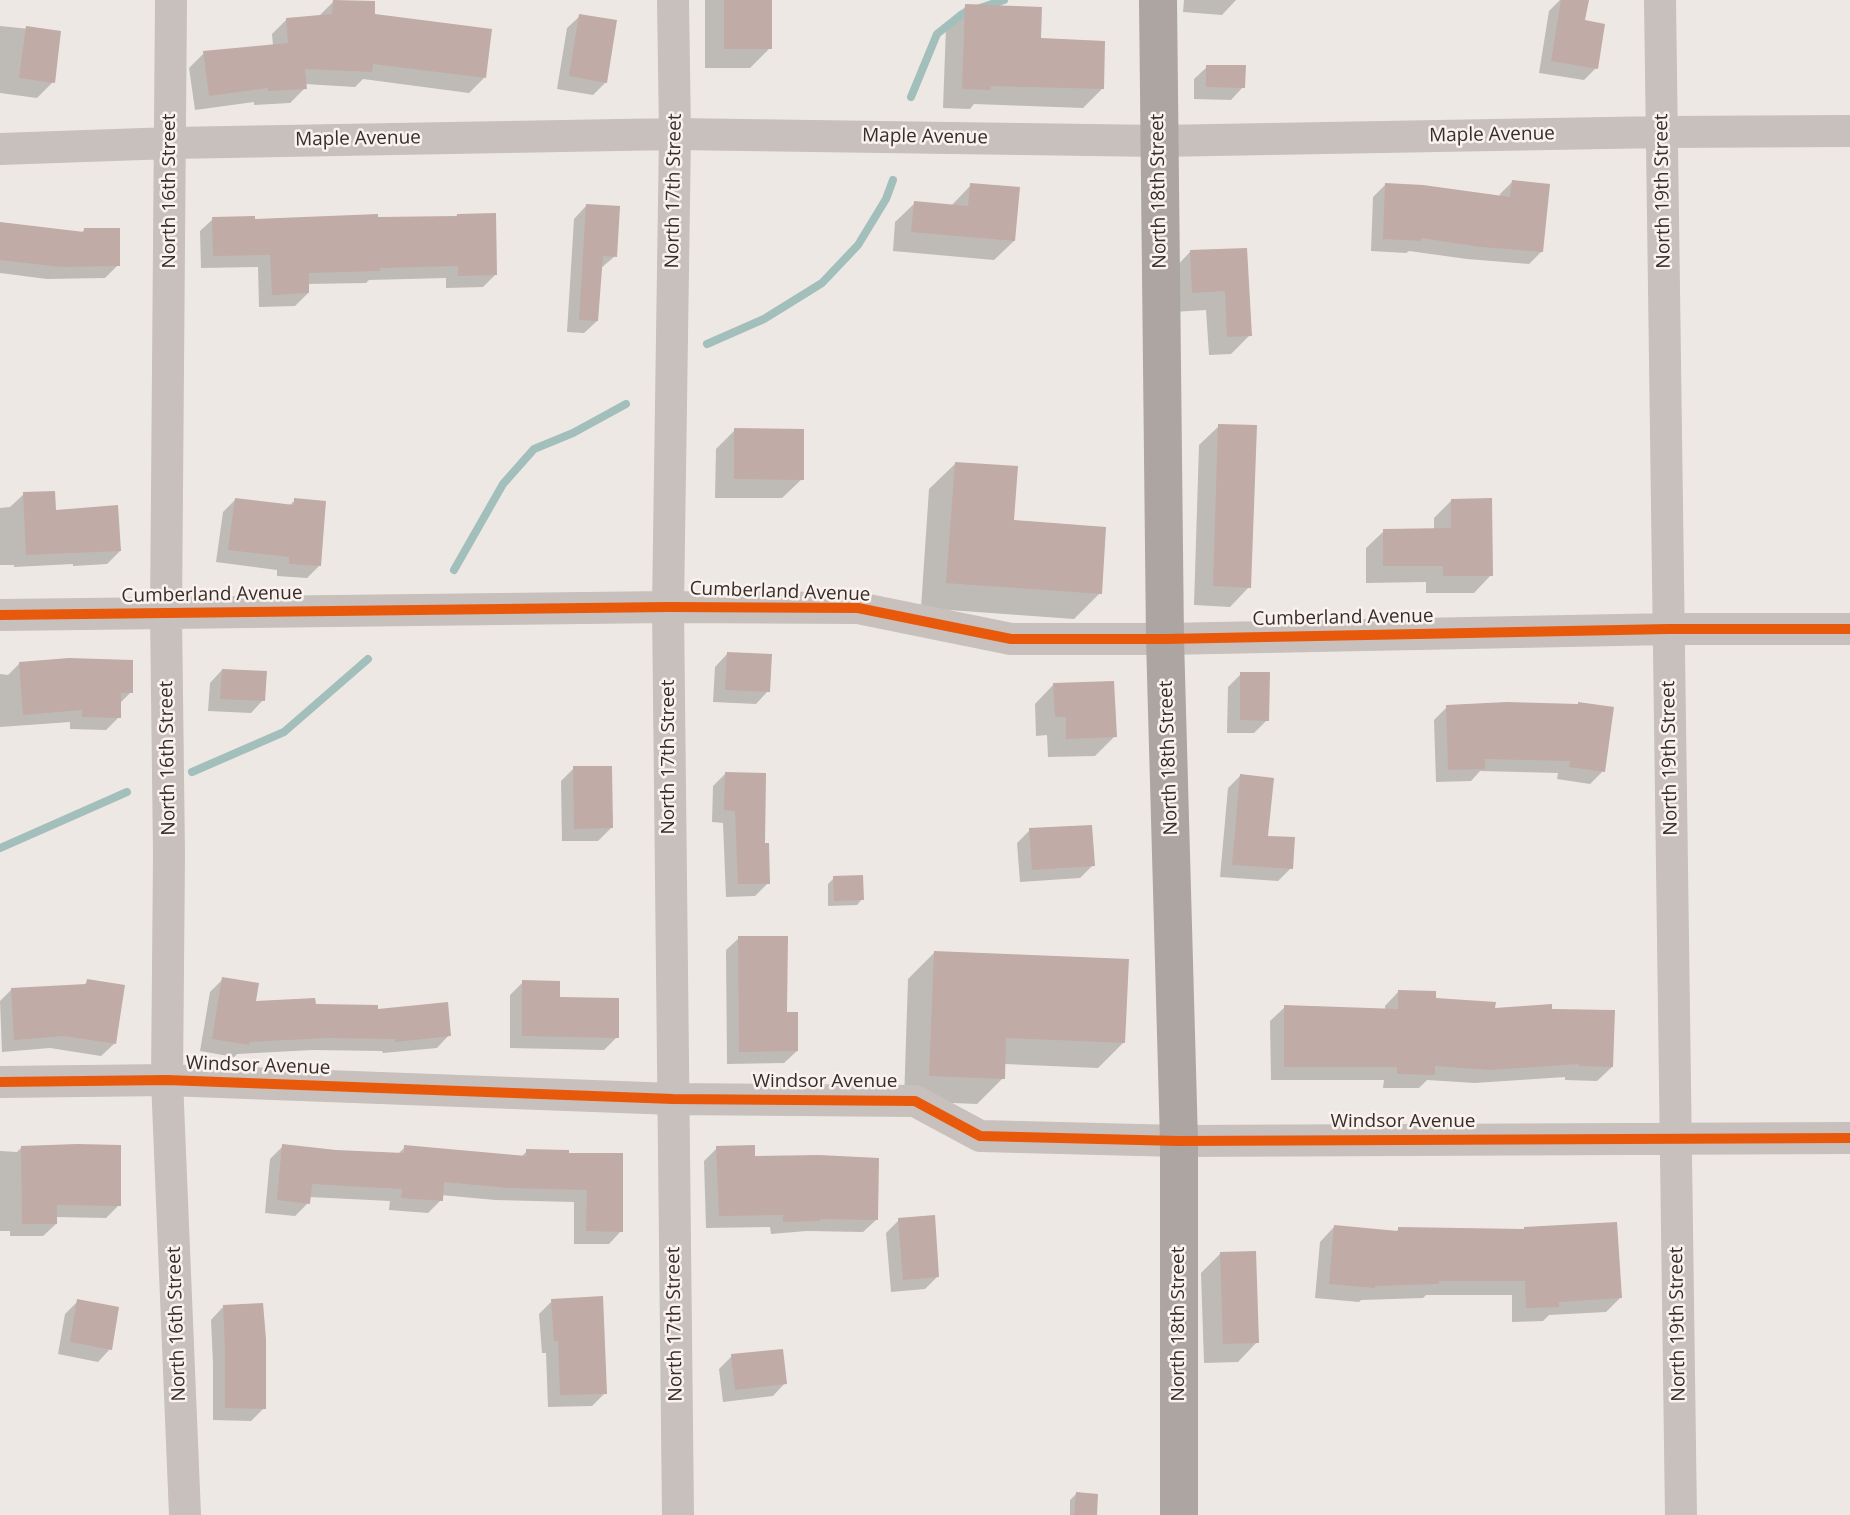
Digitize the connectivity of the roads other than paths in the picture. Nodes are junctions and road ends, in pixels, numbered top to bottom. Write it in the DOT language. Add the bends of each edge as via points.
graph roads {
  1 [pos="171,0"];
  2 [pos="673,0"];
  3 [pos="1158,0"];
  4 [pos="1660,0"];
  5 [pos="1850,131"];
  6 [pos="1662,132"];
  7 [pos="675,134"];
  8 [pos="1158,141"];
  9 [pos="171,143"];
  10 [pos="0,149"];
  11 [pos="668,607"];
  12 [pos="166,613"];
  13 [pos="0,615"];
  14 [pos="1669,629"];
  15 [pos="1850,629"];
  16 [pos="1166,639"];
  17 [pos="167,1080"];
  18 [pos="0,1083"];
  19 [pos="673,1099"];
  20 [pos="1674,1137"];
  21 [pos="1850,1138"];
  22 [pos="1179,1141"];
  23 [pos="185,1515"];
  24 [pos="677,1515"];
  25 [pos="1179,1515"];
  26 [pos="1681,1515"];
  1 -- 9 [label="street, North 16th Street"];
  2 -- 7 [label="street, North 17th Street"];
  3 -- 8 [label="main road, North 18th Street"];
  4 -- 6 [label="street, North 19th Street"];
  5 -- 6 [label="street, Maple Avenue"];
  6 -- 8 [label="street, Maple Avenue"];
  6 -- 14 [label="street, North 19th Street"];
  7 -- 8 [label="street, Maple Avenue"];
  7 -- 9 [label="street, Maple Avenue"];
  7 -- 11 [label="street, North 17th Street"];
  8 -- 16 [label="main road, North 18th Street"];
  9 -- 10 [label="street, Maple Avenue"];
  9 -- 12 [label="street, North 16th Street"];
  11 -- 12 [label="street, Cumberland Avenue"];
  11 -- 16 [label="street, Cumberland Avenue" via="858,608 1011,639"];
  11 -- 19 [label="street, North 17th Street"];
  12 -- 13 [label="street, Cumberland Avenue"];
  12 -- 17 [label="street, North 16th Street"];
  14 -- 15 [label="street, Cumberland Avenue"];
  14 -- 16 [label="street, Cumberland Avenue"];
  14 -- 20 [label="street, North 19th Street"];
  16 -- 22 [label="main road, North 18th Street"];
  17 -- 18 [label="street, Windsor Avenue"];
  17 -- 19 [label="street, Windsor Avenue"];
  17 -- 23 [label="street, North 16th Street"];
  19 -- 22 [label="street, Windsor Avenue" via="915,1101 980,1136"];
  19 -- 24 [label="street, North 17th Street"];
  20 -- 21 [label="street, Windsor Avenue"];
  20 -- 22 [label="street, Windsor Avenue"];
  20 -- 26 [label="street, North 19th Street"];
  22 -- 25 [label="main road, North 18th Street"];
}
